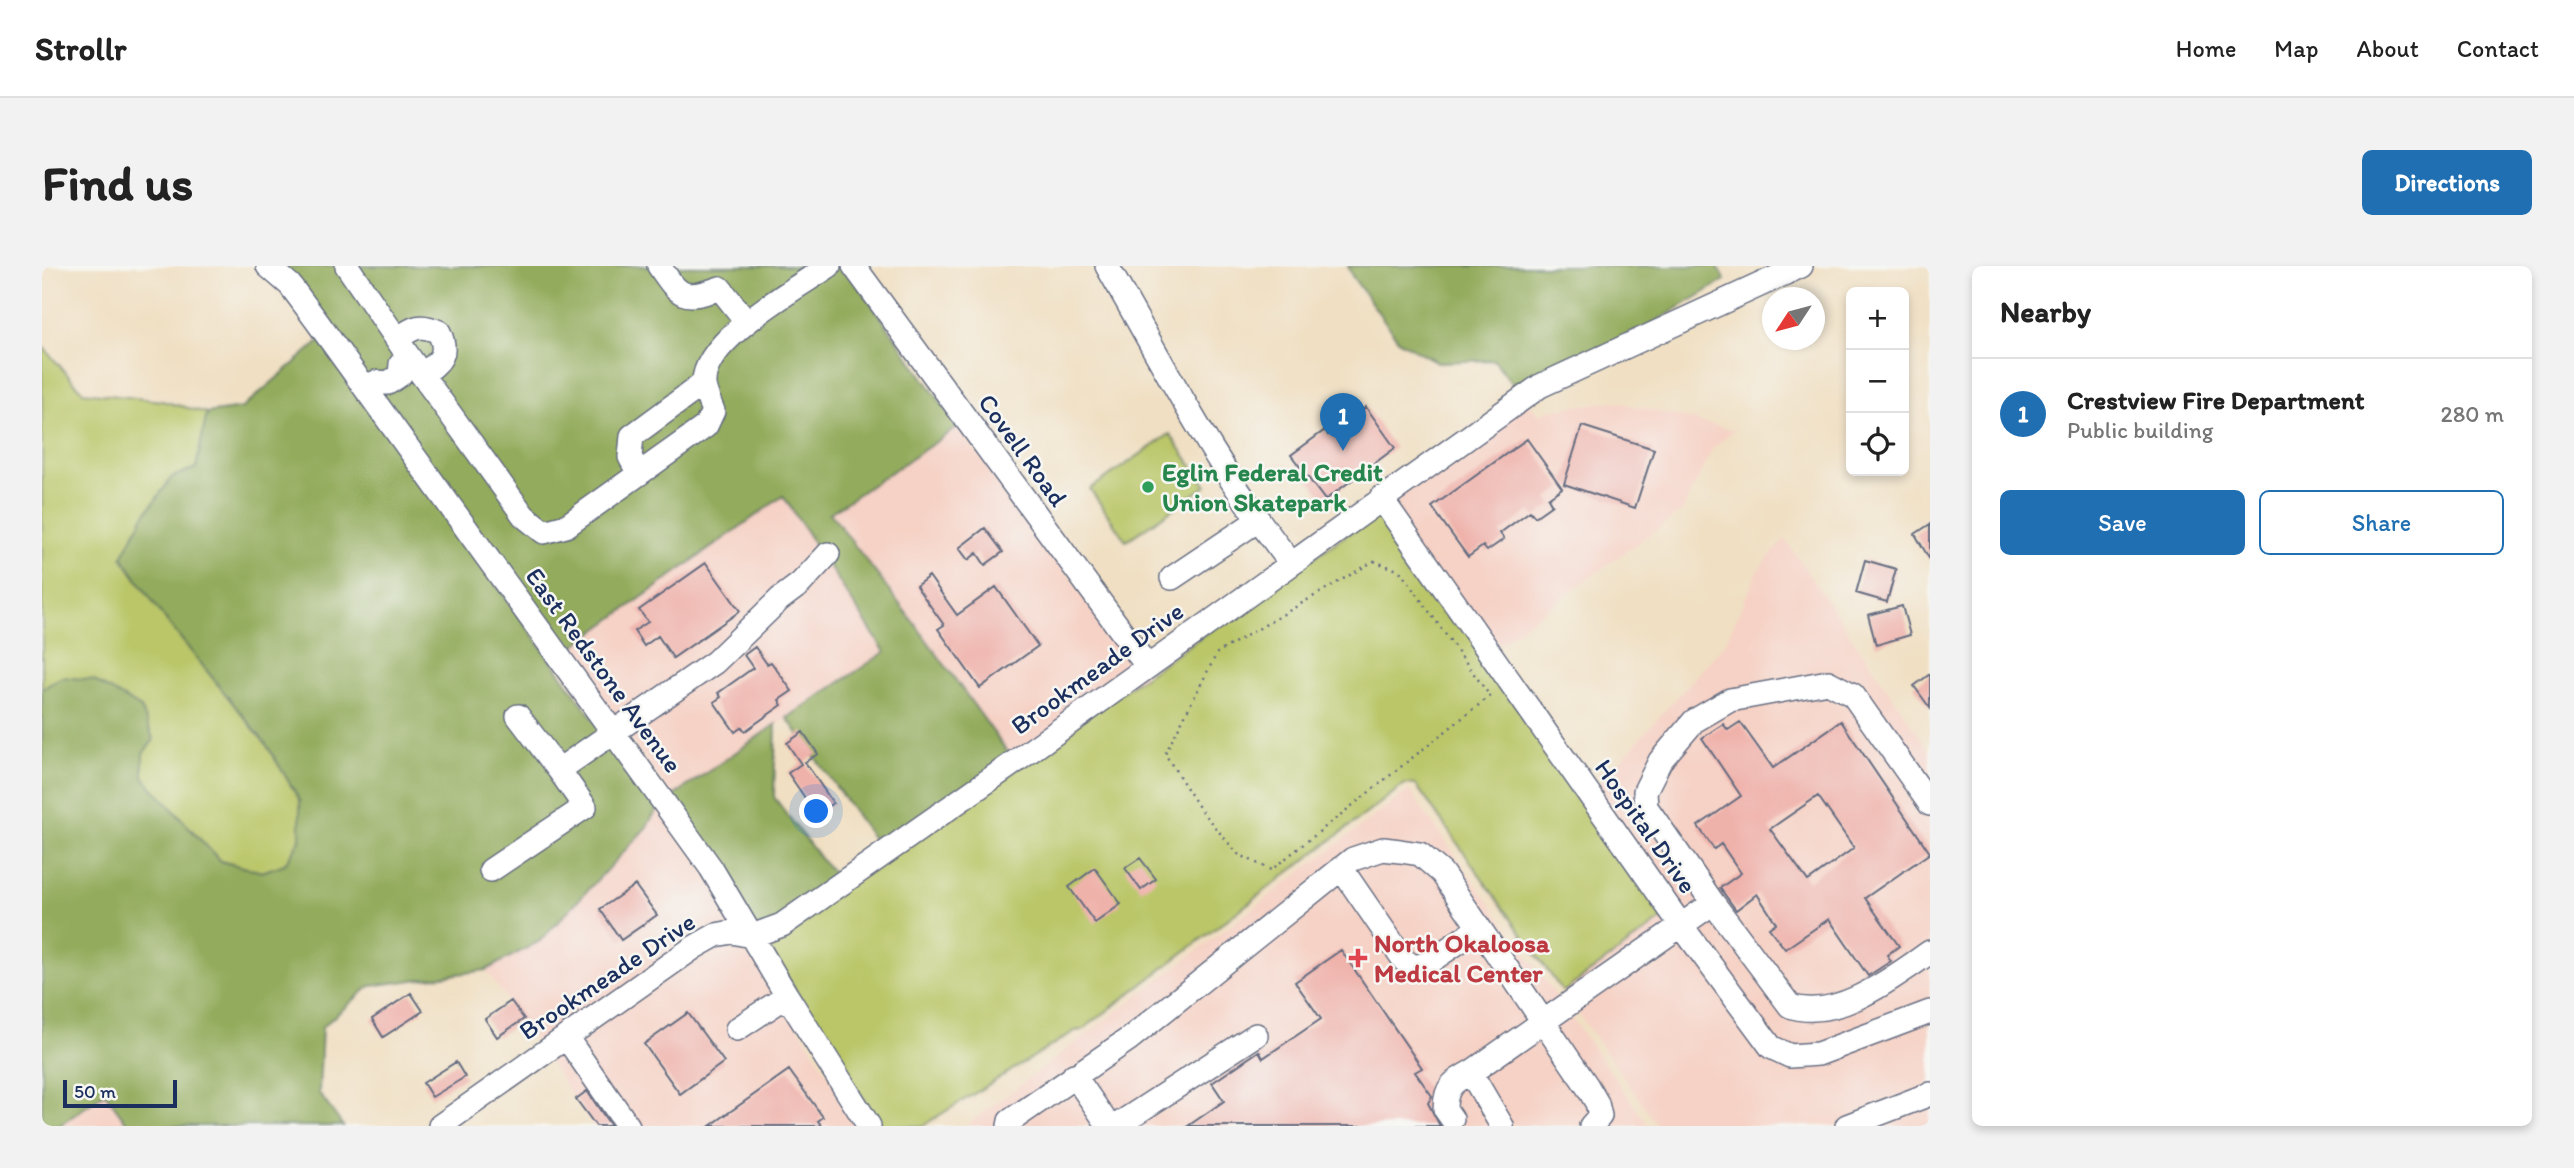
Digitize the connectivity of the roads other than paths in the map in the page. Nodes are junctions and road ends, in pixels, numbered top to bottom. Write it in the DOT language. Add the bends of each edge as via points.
graph roads {
  1 [pos="268,266"];
  2 [pos="347,266"];
  3 [pos="659,266"];
  4 [pos="829,266"];
  5 [pos="854,266"];
  6 [pos="1107,266"];
  7 [pos="1801,266"];
  8 [pos="747,322"];
  9 [pos="408,359"];
  10 [pos="704,383"];
  11 [pos="371,386"];
  12 [pos="639,474"];
  13 [pos="1381,498"];
  14 [pos="1257,521"];
  15 [pos="828,554"];
  16 [pos="1291,563"];
  17 [pos="1172,578"];
  18 [pos="1147,666"];
  19 [pos="518,716"];
  20 [pos="614,731"];
  21 [pos="559,770"];
  22 [pos="1930,804"];
  23 [pos="1340,868"];
  24 [pos="491,870"];
  25 [pos="1713,903"];
  26 [pos="1681,925"];
  27 [pos="1479,928"];
  28 [pos="752,936"];
  29 [pos="1930,952"];
  30 [pos="786,996"];
  31 [pos="1930,1012"];
  32 [pos="1542,1023"];
  33 [pos="737,1029"];
  34 [pos="1256,1035"];
  35 [pos="566,1037"];
  36 [pos="1473,1071"];
  37 [pos="1074,1075"];
  38 [pos="1930,1094"];
  39 [pos="1452,1119"];
  40 [pos="440,1126"];
  41 [pos="628,1126"];
  42 [pos="869,1126"];
  43 [pos="1009,1126"];
  44 [pos="1109,1126"];
  45 [pos="1116,1126"];
  46 [pos="1502,1126"];
  47 [pos="1591,1126"];
  48 [pos="1847,1126"];
  1 -- 11 [label="street, East Redstone Avenue" via="290,285"];
  2 -- 9 [label="street"];
  3 -- 8 [label="street" via="677,291 696,296 720,288"];
  4 -- 8 [label="street"];
  5 -- 18 [label="street, Covell Road"];
  6 -- 14 [label="street"];
  7 -- 13 [label="street, Brookmeade Drive" via="1540,386"];
  8 -- 10 [label="street" via="730,334 712,357"];
  9 -- 11 [label="street" via="400,375"];
  9 -- 12 [label="street" via="524,516 544,532 566,526"];
  10 -- 12 [label="street" via="713,411 706,426"];
  10 -- 12 [label="street" via="632,436 630,457"];
  11 -- 20 [label="street, East Redstone Avenue"];
  13 -- 16 [label="street, Brookmeade Drive"];
  13 -- 26 [label="street, Hospital Drive"];
  14 -- 16 [label="street"];
  14 -- 17 [label="street"];
  15 -- 20 [label="street" via="715,662"];
  16 -- 18 [label="street, Brookmeade Drive"];
  18 -- 28 [label="street, Brookmeade Drive" via="782,925"];
  19 -- 21 [label="street"];
  20 -- 21 [label="street"];
  20 -- 28 [label="street, East Redstone Avenue" via="711,868"];
  21 -- 24 [label="street" via="585,807"];
  22 -- 25 [label="street" via="1853,695 1828,681 1730,700 1694,721 1661,761 1646,792 1646,807"];
  23 -- 27 [label="street" via="1383,849 1420,854 1443,873"];
  23 -- 27 [label="street" via="1411,966 1426,964"];
  23 -- 37 [label="street" via="1236,956 1129,1039"];
  25 -- 26 [label="street"];
  25 -- 29 [label="street" via="1790,1006 1804,1010 1843,1003 1880,987"];
  26 -- 31 [label="street, Hospital Drive" via="1760,1034 1771,1047 1790,1056 1818,1054"];
  26 -- 32 [label="street"];
  27 -- 32 [label="street"];
  28 -- 30 [label="street, East Redstone Avenue"];
  28 -- 35 [label="street, Brookmeade Drive" via="716,935"];
  30 -- 33 [label="street"];
  30 -- 42 [label="street, East Redstone Avenue"];
  32 -- 36 [label="street"];
  32 -- 47 [label="street" via="1597,1102 1600,1116"];
  34 -- 45 [label="street"];
  35 -- 40 [label="street, Brookmeade Drive"];
  35 -- 41 [label="street"];
  36 -- 39 [label="street" via="1448,1087 1445,1110"];
  36 -- 46 [label="street"];
  37 -- 43 [label="street"];
  37 -- 44 [label="street"];
  38 -- 48 [label="street"];
}
